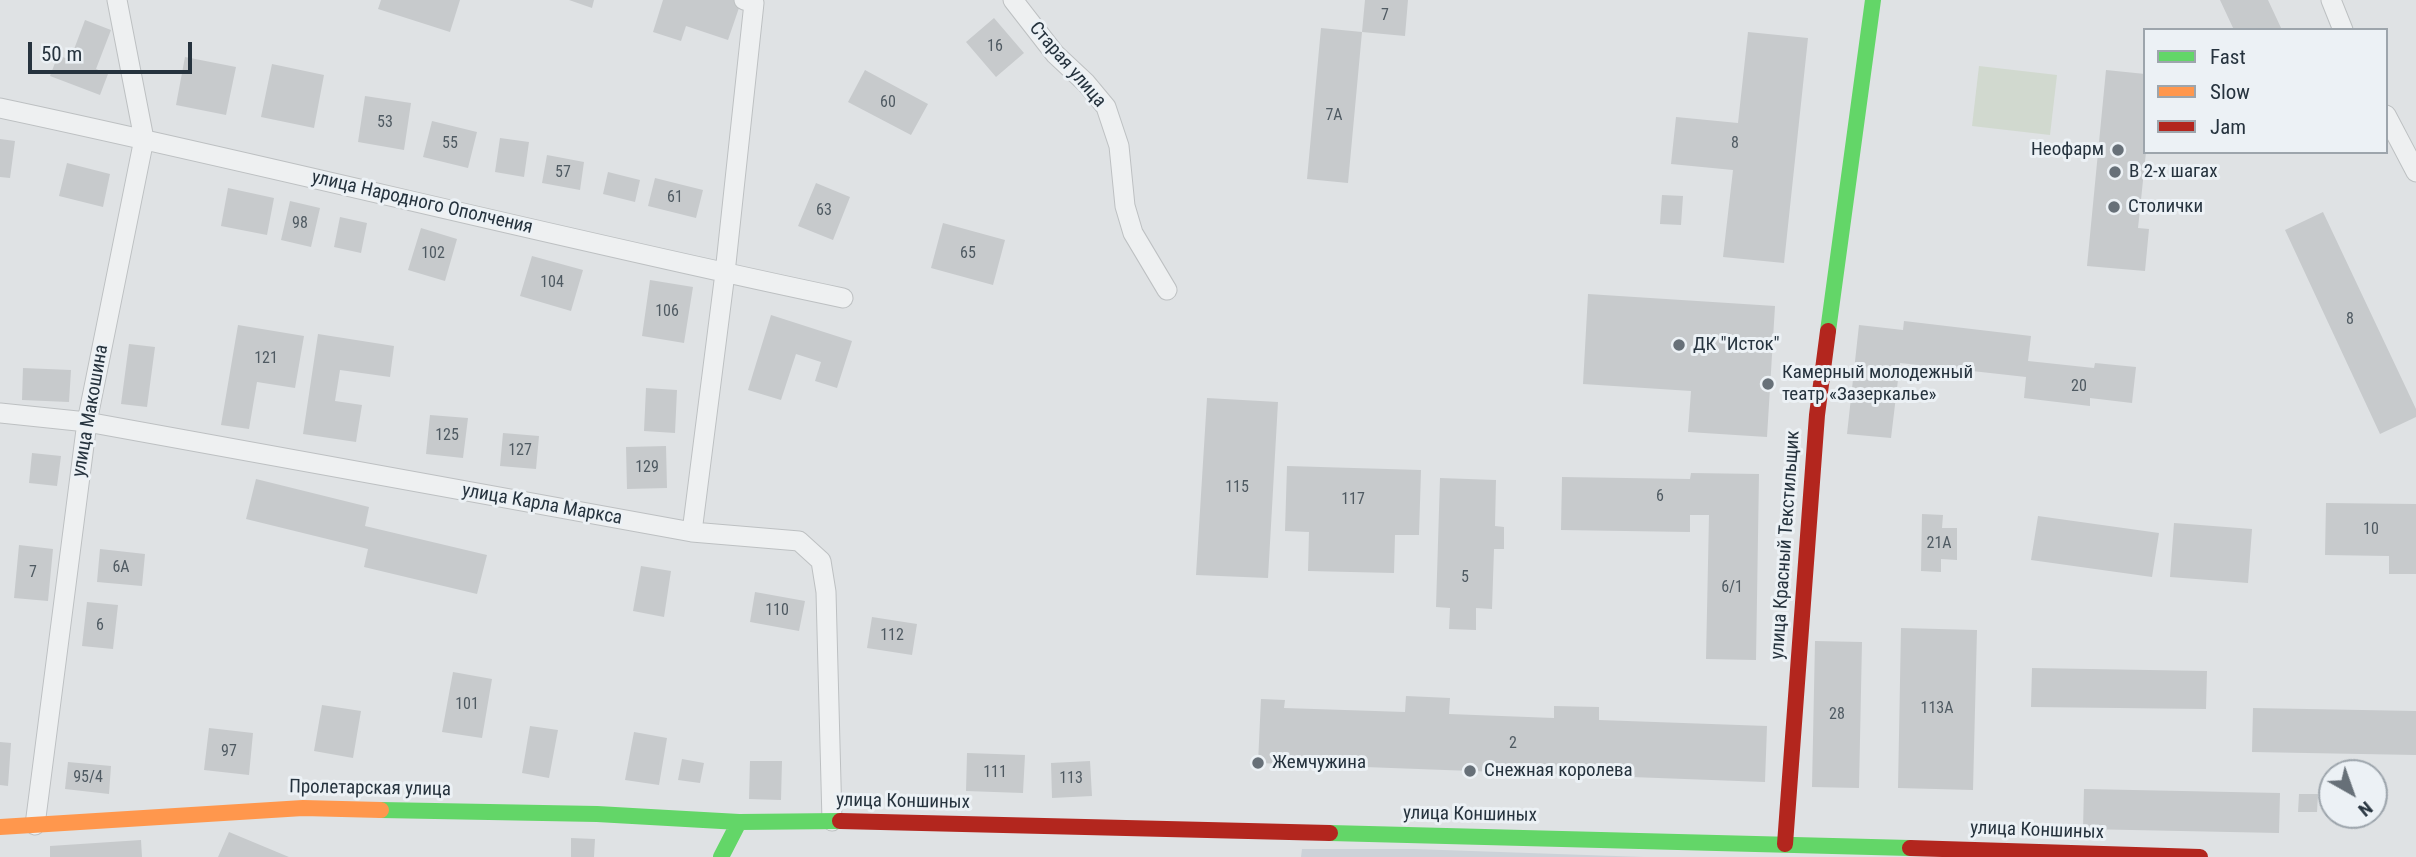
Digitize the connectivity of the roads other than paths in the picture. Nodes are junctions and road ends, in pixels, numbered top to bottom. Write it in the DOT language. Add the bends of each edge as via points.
graph roads {
  1 [pos="117,0"];
  2 [pos="1013,0"];
  3 [pos="1873,0"];
  4 [pos="2331,0"];
  5 [pos="749,2"];
  6 [pos="2342,28"];
  7 [pos="0,108"];
  8 [pos="2388,120"];
  9 [pos="144,139"];
  10 [pos="2416,172"];
  11 [pos="725,273"];
  12 [pos="1167,290"];
  13 [pos="843,298"];
  14 [pos="0,413"];
  15 [pos="87,422"];
  16 [pos="692,532"];
  17 [pos="739,821"];
  18 [pos="832,821"];
  19 [pos="35,825"];
  20 [pos="0,827"];
  21 [pos="1785,844"];
  22 [pos="720,857"];
  23 [pos="2200,857"];
  1 -- 9 [label="street, улица Макошина"];
  2 -- 12 [label="street, Старая улица" via="1055,54 1106,107 1119,146 1132,233"];
  3 -- 21 [label="street, улица Красный Текстильщик" via="1817,415"];
  4 -- 6 [label="street"];
  5 -- 11 [label="street"];
  7 -- 9 [label="street, улица Народного Ополчения"];
  8 -- 10 [label="street"];
  9 -- 11 [label="street, улица Народного Ополчения"];
  9 -- 15 [label="street, улица Макошина"];
  11 -- 13 [label="street, улица Народного Ополчения"];
  11 -- 16 [label="street"];
  14 -- 15 [label="street, улица Карла Маркса"];
  15 -- 16 [label="street, улица Карла Маркса"];
  15 -- 19 [label="street, улица Макошина"];
  16 -- 18 [label="street, улица Карла Маркса" via="799,541 821,561 826,592"];
  17 -- 18 [label="street, улица Коншиных"];
  17 -- 19 [label="street, Пролетарская улица" via="303,808"];
  17 -- 22 [label="street"];
  18 -- 21 [label="street, улица Коншиных"];
  19 -- 20 [label="street, Пролетарская улица"];
  21 -- 23 [label="street, улица Коншиных"];
}
